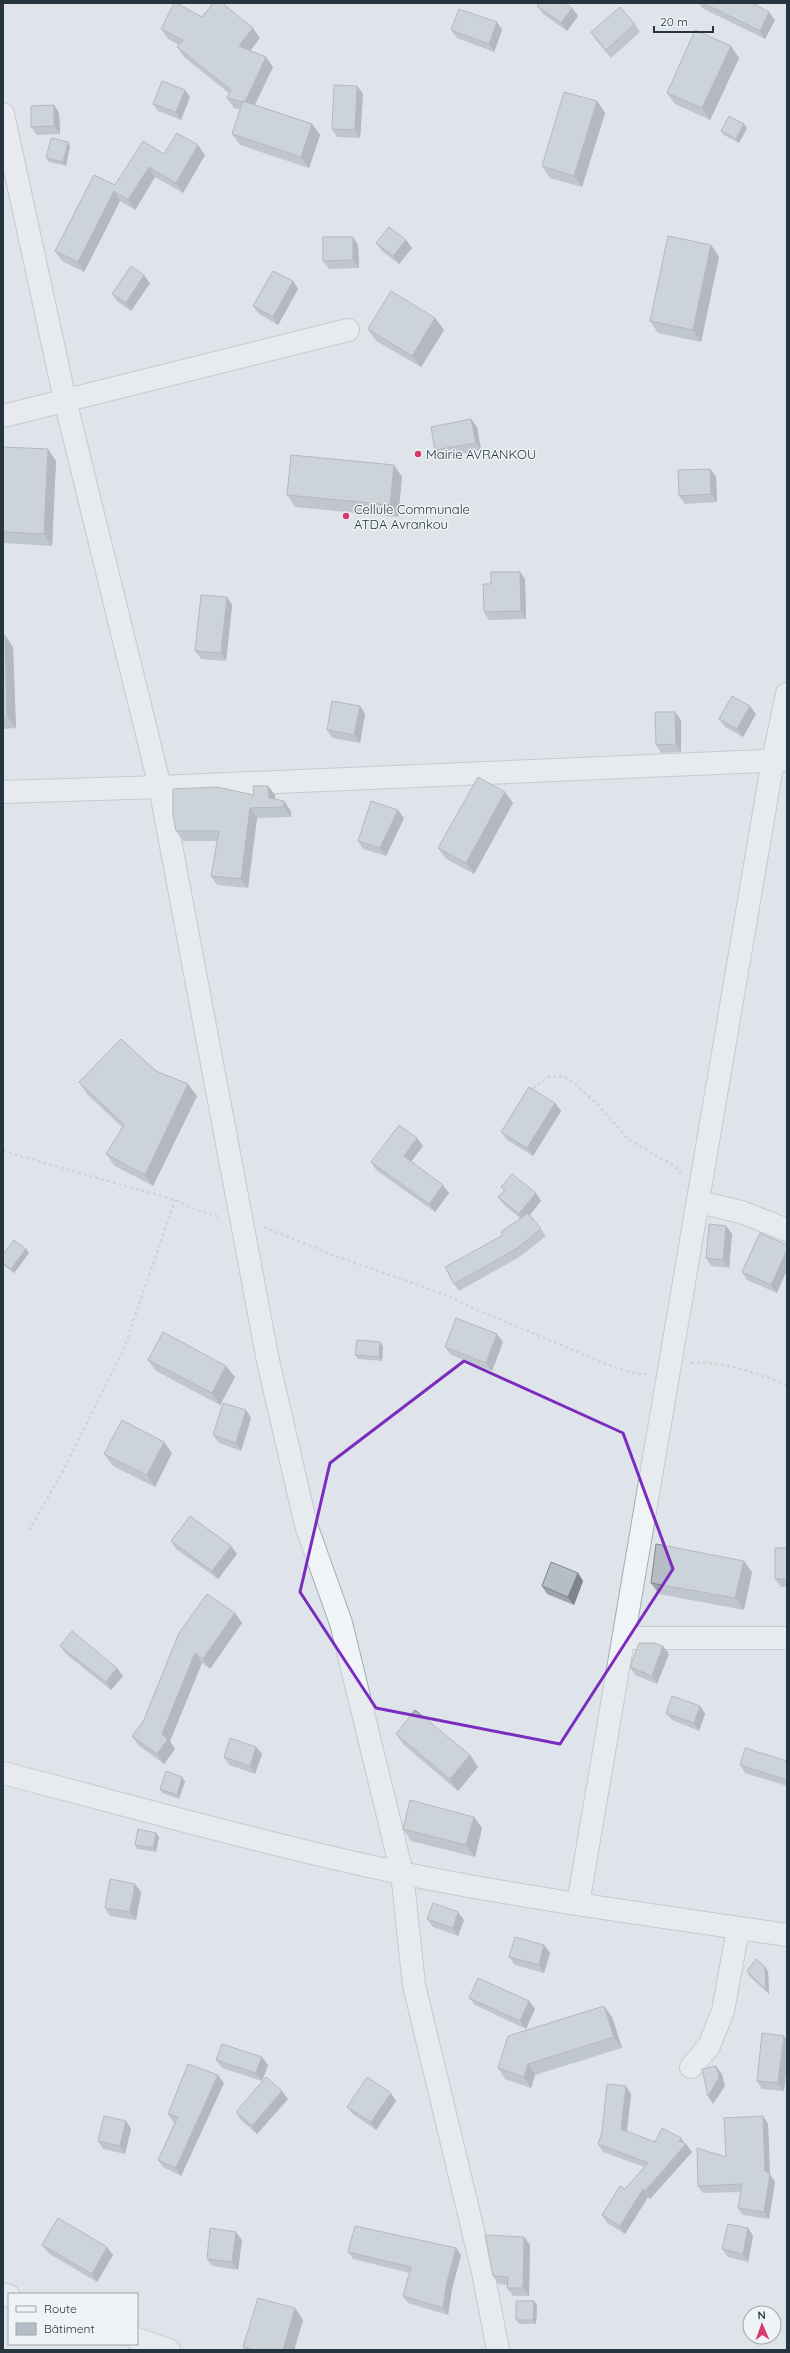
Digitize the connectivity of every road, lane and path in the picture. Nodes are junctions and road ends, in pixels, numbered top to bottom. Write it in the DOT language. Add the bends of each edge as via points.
graph roads {
  1 [pos="3,114"];
  2 [pos="348,330"];
  3 [pos="65,400"];
  4 [pos="3,416"];
  5 [pos="787,694"];
  6 [pos="780,760"];
  7 [pos="160,787"];
  8 [pos="3,792"];
  9 [pos="523,1095"];
  10 [pos="3,1151"];
  11 [pos="175,1200"];
  12 [pos="699,1202"];
  13 [pos="243,1223"];
  14 [pos="787,1230"];
  15 [pos="670,1370"];
  16 [pos="787,1385"];
  17 [pos="30,1530"];
  18 [pos="625,1638"];
  19 [pos="787,1638"];
  20 [pos="3,1773"];
  21 [pos="402,1873"];
  22 [pos="578,1904"];
  23 [pos="738,1929"];
  24 [pos="787,1935"];
  25 [pos="692,2067"];
  26 [pos="138,2339"];
  27 [pos="169,2350"];
  28 [pos="498,2350"];
  1 -- 3 [label="street"];
  2 -- 3 [label="street"];
  3 -- 4 [label="street"];
  3 -- 7 [label="street"];
  5 -- 6 [label="street"];
  6 -- 7 [label="street"];
  6 -- 12 [label="street"];
  7 -- 8 [label="street"];
  7 -- 13 [label="street"];
  9 -- 12 [label="path" via="550,1076 565,1077 599,1106 628,1138 676,1167"];
  10 -- 11 [label="path"];
  11 -- 13 [label="path" via="202,1212"];
  11 -- 17 [label="path" via="123,1351"];
  12 -- 14 [label="street" via="741,1212"];
  12 -- 15 [label="street"];
  13 -- 15 [label="path" via="274,1230 330,1254 402,1277 616,1368 637,1374 657,1375"];
  13 -- 21 [label="street" via="268,1361 306,1525 341,1623"];
  15 -- 16 [label="path" via="687,1363 704,1362 743,1370"];
  15 -- 18 [label="street"];
  18 -- 19 [label="street"];
  18 -- 22 [label="street"];
  20 -- 21 [label="street"];
  21 -- 22 [label="street"];
  21 -- 28 [label="street" via="414,1985 483,2272"];
  22 -- 23 [label="street"];
  23 -- 24 [label="street"];
  23 -- 25 [label="street" via="723,2011 709,2046"];
  26 -- 27 [label="street"];
}
